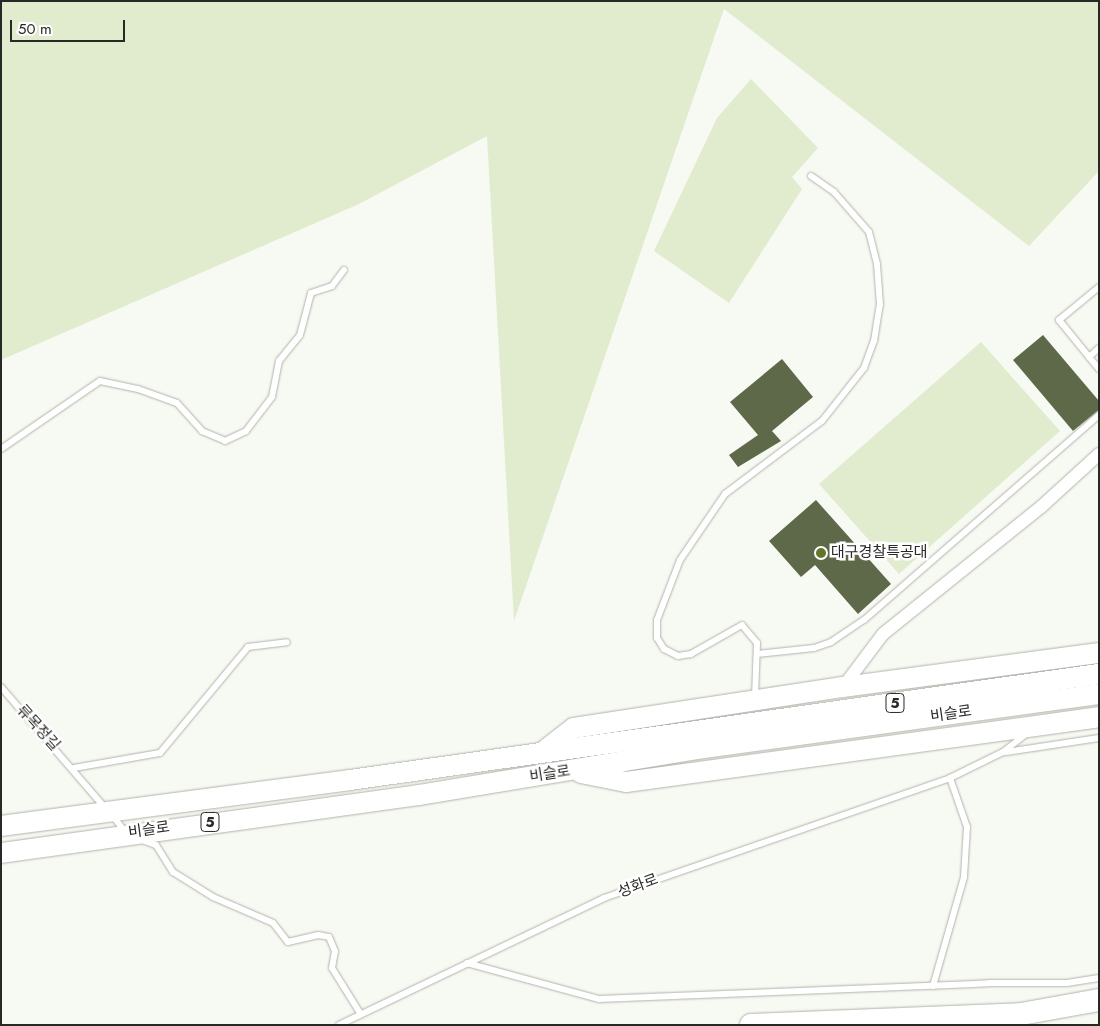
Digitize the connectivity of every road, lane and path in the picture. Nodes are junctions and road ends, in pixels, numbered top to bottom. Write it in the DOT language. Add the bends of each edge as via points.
graph roads {
  1 [pos="811,176"];
  2 [pos="344,270"];
  3 [pos="1099,286"];
  4 [pos="1099,348"];
  5 [pos="1088,356"];
  6 [pos="1099,369"];
  7 [pos="1099,415"];
  8 [pos="1,449"];
  9 [pos="1099,454"];
  10 [pos="288,642"];
  11 [pos="1099,653"];
  12 [pos="757,654"];
  13 [pos="1099,674"];
  14 [pos="843,687"];
  15 [pos="1,688"];
  16 [pos="1099,694"];
  17 [pos="755,701"];
  18 [pos="1099,716"];
  19 [pos="1038,725"];
  20 [pos="1099,738"];
  21 [pos="695,740"];
  22 [pos="1004,752"];
  23 [pos="541,753"];
  24 [pos="74,768"];
  25 [pos="572,770"];
  26 [pos="950,778"];
  27 [pos="108,810"];
  28 [pos="1,826"];
  29 [pos="126,834"];
  30 [pos="1,852"];
  31 [pos="468,963"];
  32 [pos="1099,978"];
  33 [pos="933,986"];
  34 [pos="1099,1000"];
  35 [pos="360,1013"];
  36 [pos="339,1025"];
  37 [pos="751,1025"];
  1 -- 12 [label="lane" via="834,192 869,232 877,264 880,305 874,341 864,368 822,421 725,494 680,560 657,620 657,638 664,649 678,656 691,654 742,625 757,643"];
  2 -- 8 [label="lane" via="332,286 311,293 300,335 279,361 272,397 246,431 225,440 202,431 177,403 138,389 100,381"];
  3 -- 5 [label="lane" via="1059,320"];
  4 -- 5 [label="lane"];
  5 -- 6 [label="lane"];
  7 -- 12 [label="lane" via="864,620 831,642 814,648"];
  9 -- 14 [label="street" via="1041,507 883,634"];
  10 -- 24 [label="lane" via="248,647 160,753"];
  11 -- 14 [label="main road"];
  12 -- 17 [label="lane"];
  13 -- 21 [label="main road, 비슬로 / 5"];
  14 -- 17 [label="main road"];
  15 -- 24 [label="lane, 류목정길"];
  16 -- 21 [label="main road, 비슬로 / 5"];
  17 -- 23 [label="main road" via="574,728"];
  18 -- 19 [label="main road"];
  19 -- 22 [label="lane"];
  19 -- 25 [label="main road" via="626,782"];
  20 -- 22 [label="lane"];
  21 -- 23 [label="main road, 비슬로 / 5"];
  21 -- 25 [label="main road, 비슬로 / 5"];
  22 -- 26 [label="lane, 성화로"];
  23 -- 27 [label="main road, 비슬로 / 5"];
  24 -- 27 [label="lane, 류목정길"];
  25 -- 29 [label="main road, 비슬로 / 5" via="419,795"];
  26 -- 31 [label="lane, 성화로" via="604,898"];
  26 -- 33 [label="lane" via="967,827 964,877"];
  27 -- 28 [label="main road, 비슬로 / 5"];
  27 -- 29 [label="lane, 류목정길"];
  29 -- 30 [label="main road, 비슬로 / 5"];
  29 -- 35 [label="lane" via="156,845 173,872 213,897 273,923 288,942 318,935 329,938 335,951 332,968"];
  31 -- 33 [label="lane" via="599,999"];
  31 -- 35 [label="lane, 성화로"];
  32 -- 33 [label="lane" via="1067,983"];
  34 -- 37 [label="highway" via="1021,1014"];
  35 -- 36 [label="lane, 성화로"];
}
